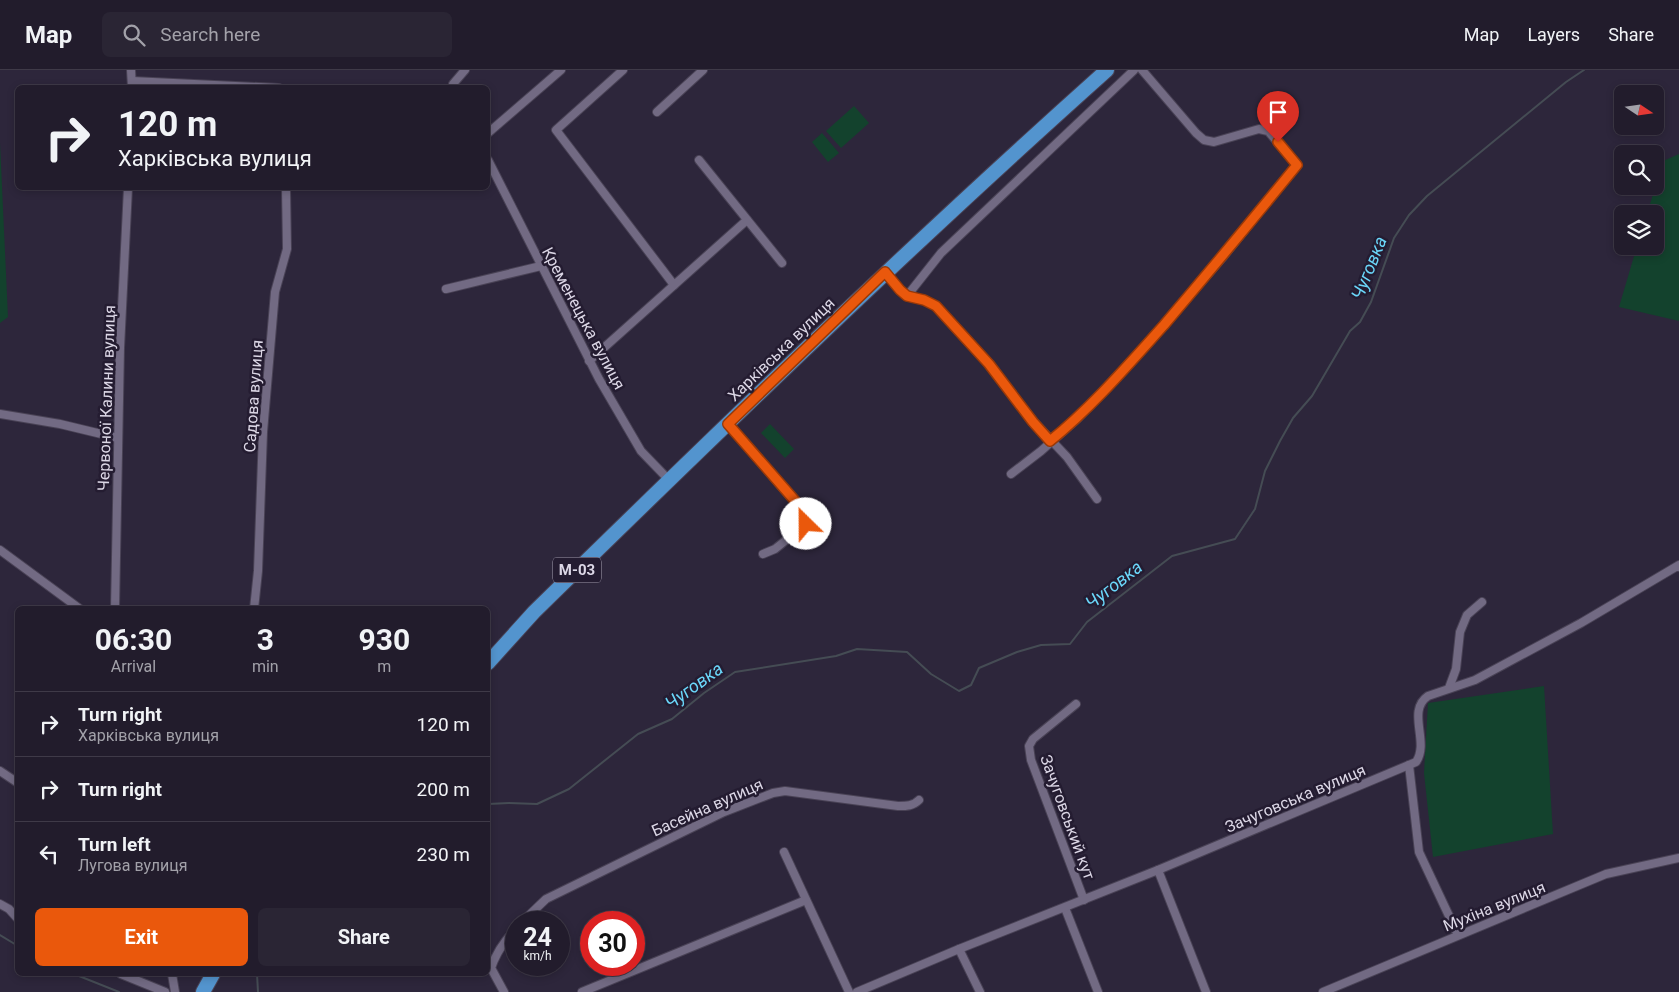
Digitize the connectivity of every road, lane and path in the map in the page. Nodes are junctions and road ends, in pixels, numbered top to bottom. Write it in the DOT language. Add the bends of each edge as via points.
graph roads {
  1 [pos="131,70"];
  2 [pos="465,70"];
  3 [pos="561,70"];
  4 [pos="623,70"];
  5 [pos="704,70"];
  6 [pos="1107,70"];
  7 [pos="1134,70"];
  8 [pos="1142,70"];
  9 [pos="132,84"];
  10 [pos="169,85"];
  11 [pos="454,85"];
  12 [pos="657,112"];
  13 [pos="490,131"];
  14 [pos="699,160"];
  15 [pos="490,164"];
  16 [pos="128,190"];
  17 [pos="286,190"];
  18 [pos="747,220"];
  19 [pos="782,263"];
  20 [pos="541,266"];
  21 [pos="885,272"];
  22 [pos="674,285"];
  23 [pos="446,289"];
  24 [pos="907,296"];
  25 [pos="589,360"];
  26 [pos="0,414"];
  27 [pos="728,424"];
  28 [pos="118,438"];
  29 [pos="1050,441"];
  30 [pos="1011,474"];
  31 [pos="669,480"];
  32 [pos="1096,499"];
  33 [pos="0,550"];
  34 [pos="763,554"];
  35 [pos="1679,566"];
  36 [pos="1482,602"];
  37 [pos="76,606"];
  38 [pos="115,606"];
  39 [pos="254,606"];
  40 [pos="490,661"];
  41 [pos="1449,688"];
  42 [pos="1076,704"];
  43 [pos="1409,765"];
  44 [pos="0,771"];
  45 [pos="15,781"];
  46 [pos="919,800"];
  47 [pos="784,852"];
  48 [pos="1679,858"];
  49 [pos="1158,870"];
  50 [pos="806,900"];
  51 [pos="1084,900"];
  52 [pos="0,904"];
  53 [pos="1064,908"];
  54 [pos="533,911"];
  55 [pos="15,916"];
  56 [pos="1458,935"];
  57 [pos="505,942"];
  58 [pos="959,949"];
  59 [pos="126,976"];
  60 [pos="172,976"];
  61 [pos="211,976"];
  62 [pos="164,992"];
  63 [pos="175,992"];
  64 [pos="202,992"];
  65 [pos="504,992"];
  66 [pos="582,992"];
  67 [pos="849,992"];
  68 [pos="859,992"];
  69 [pos="980,992"];
  70 [pos="1098,992"];
  71 [pos="1206,992"];
  72 [pos="1323,992"];
  1 -- 9 [label="street"];
  2 -- 11 [label="street"];
  3 -- 13 [label="street"];
  4 -- 22 [label="street" via="556,130"];
  5 -- 12 [label="street"];
  6 -- 21 [label="highway, Харківська вулиця / М-03"];
  7 -- 24 [label="street" via="941,253"];
  8 -- 29 [label="street" via="1204,140 1214,142 1264,129 1297,165 1147,344 1077,420"];
  9 -- 10 [label="street"];
  14 -- 18 [label="street"];
  15 -- 20 [label="street, Кременецька вулиця"];
  16 -- 28 [label="street, Червоної Калини вулиця"];
  17 -- 39 [label="street, Садова вулиця" via="287,250 274,302 263,432"];
  18 -- 19 [label="street"];
  18 -- 22 [label="street"];
  20 -- 23 [label="street"];
  20 -- 25 [label="street, Кременецька вулиця"];
  21 -- 24 [label="street"];
  21 -- 27 [label="highway, Харківська вулиця / М-03"];
  22 -- 25 [label="street"];
  24 -- 29 [label="street" via="936,306 989,364"];
  25 -- 31 [label="street, Кременецька вулиця" via="642,451"];
  26 -- 28 [label="street"];
  27 -- 31 [label="highway, Харківська вулиця / М-03"];
  27 -- 34 [label="street" via="806,515 806,524 775,549"];
  28 -- 38 [label="street, Червоної Калини вулиця"];
  29 -- 30 [label="street"];
  29 -- 32 [label="street" via="1067,457"];
  31 -- 40 [label="highway, Харківська вулиця / М-03" via="534,612"];
  33 -- 37 [label="street"];
  35 -- 41 [label="street" via="1475,680"];
  36 -- 41 [label="street" via="1466,614 1460,632 1456,669"];
  41 -- 43 [label="street" via="1422,700 1418,714 1421,751 1416,762"];
  42 -- 51 [label="street, Зачуговський кут" via="1033,738 1029,746 1031,760"];
  43 -- 49 [label="street, Зачуговська вулиця"];
  43 -- 56 [label="street" via="1419,852"];
  44 -- 45 [label="street"];
  46 -- 54 [label="street, Басейна вулиця" via="915,804 898,806 785,791 773,793 724,812 546,899"];
  47 -- 50 [label="street"];
  48 -- 56 [label="street, Мухіна вулиця" via="1606,874"];
  49 -- 51 [label="street, Зачуговська вулиця"];
  49 -- 71 [label="street"];
  50 -- 66 [label="street"];
  50 -- 67 [label="street"];
  51 -- 53 [label="street, Зачуговська вулиця"];
  52 -- 55 [label="street"];
  53 -- 58 [label="street, Зачуговська вулиця"];
  53 -- 70 [label="street"];
  56 -- 72 [label="street, Мухіна вулиця"];
  57 -- 65 [label="street" via="492,968"];
  58 -- 68 [label="street, Зачуговська вулиця"];
  58 -- 69 [label="street"];
  59 -- 62 [label="street"];
  60 -- 63 [label="street"];
  61 -- 64 [label="highway"];
}
